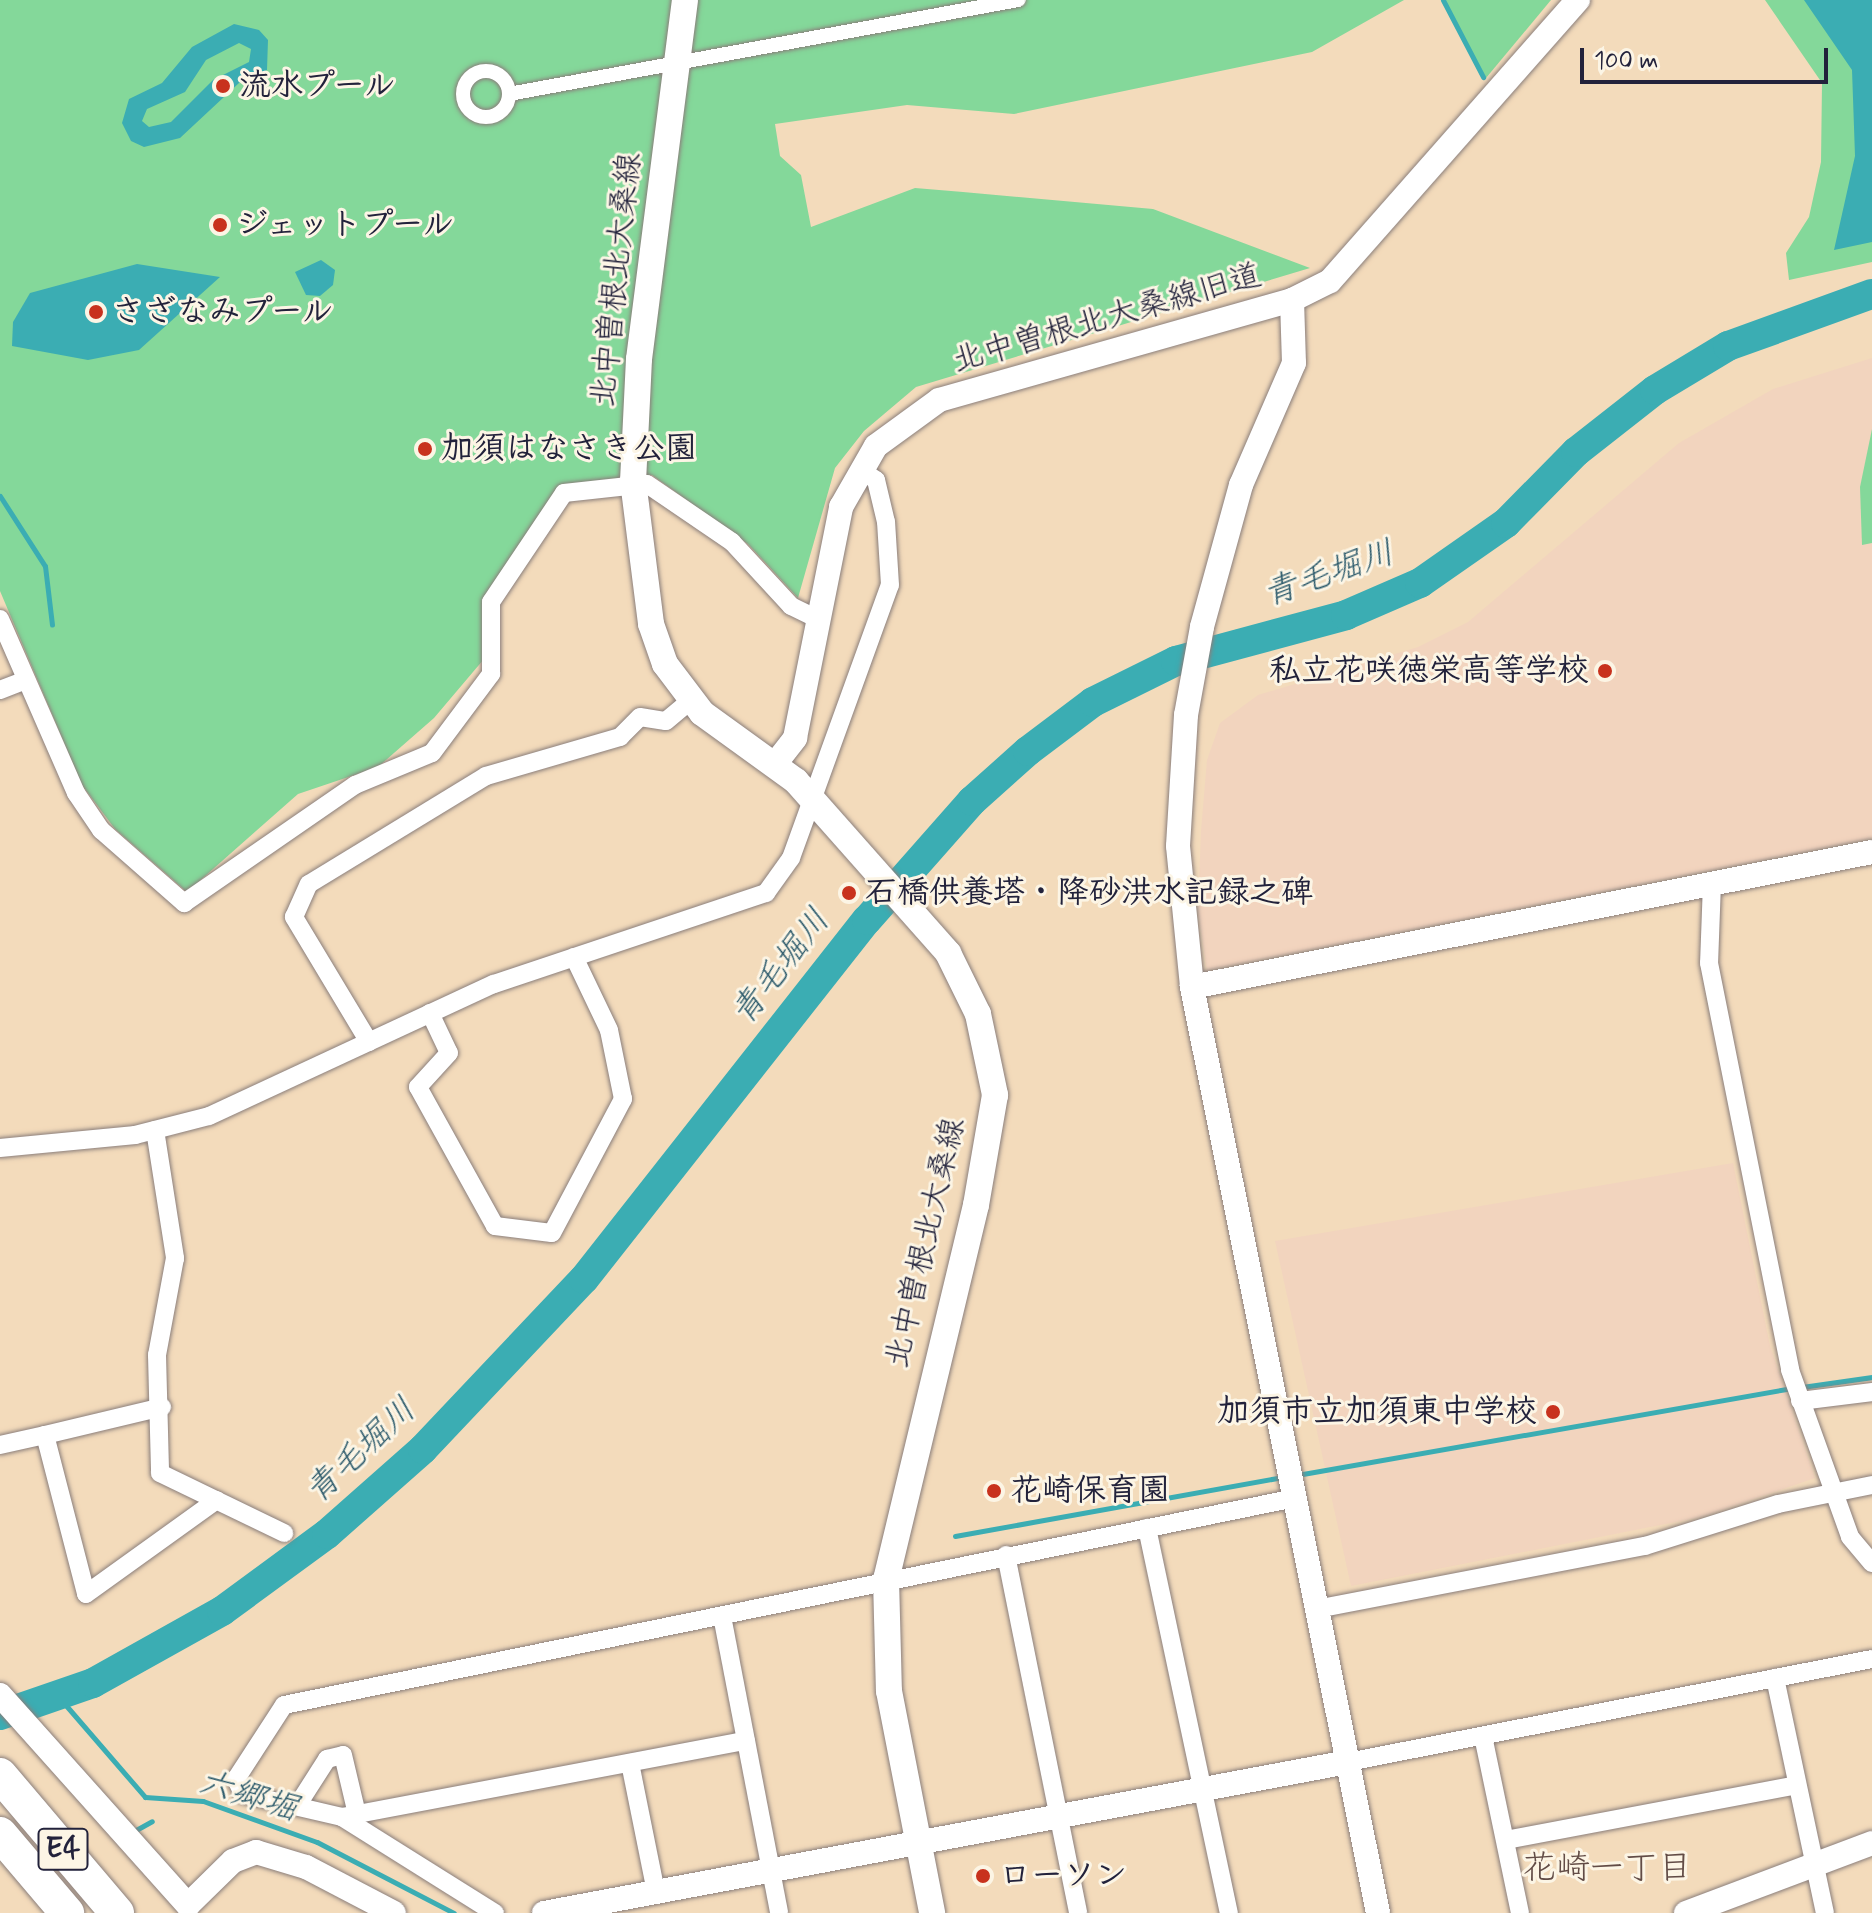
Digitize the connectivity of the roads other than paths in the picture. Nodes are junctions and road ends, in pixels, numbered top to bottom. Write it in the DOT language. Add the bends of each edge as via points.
graph roads {
  1 [pos="685,0"];
  2 [pos="1018,0"];
  3 [pos="1578,0"];
  4 [pos="676,60"];
  5 [pos="509,94"];
  6 [pos="1292,300"];
  7 [pos="862,471"];
  8 [pos="633,481"];
  9 [pos="816,618"];
  10 [pos="0,619"];
  11 [pos="24,681"];
  12 [pos="0,690"];
  13 [pos="691,700"];
  14 [pos="775,764"];
  15 [pos="810,795"];
  16 [pos="1872,852"];
  17 [pos="1712,883"];
  18 [pos="574,957"];
  19 [pos="1192,987"];
  20 [pos="430,1013"];
  21 [pos="369,1042"];
  22 [pos="155,1130"];
  23 [pos="0,1148"];
  24 [pos="1872,1392"];
  25 [pos="1800,1401"];
  26 [pos="162,1407"];
  27 [pos="45,1435"];
  28 [pos="0,1445"];
  29 [pos="1872,1485"];
  30 [pos="1834,1492"];
  31 [pos="1295,1498"];
  32 [pos="217,1500"];
  33 [pos="1147,1528"];
  34 [pos="284,1533"];
  35 [pos="1006,1555"];
  36 [pos="1872,1563"];
  37 [pos="886,1579"];
  38 [pos="1317,1609"];
  39 [pos="722,1616"];
  40 [pos="1872,1659"];
  41 [pos="1775,1678"];
  42 [pos="0,1695"];
  43 [pos="1483,1736"];
  44 [pos="746,1741"];
  45 [pos="1348,1762"];
  46 [pos="630,1763"];
  47 [pos="4,1780"];
  48 [pos="1796,1785"];
  49 [pos="1205,1788"];
  50 [pos="297,1806"];
  51 [pos="350,1815"];
  52 [pos="1058,1815"];
  53 [pos="0,1834"];
  54 [pos="1506,1840"];
  55 [pos="918,1841"];
  56 [pos="1872,1843"];
  57 [pos="1810,1865"];
  58 [pos="771,1869"];
  59 [pos="656,1892"];
  60 [pos="188,1910"];
  61 [pos="67,1913"];
  62 [pos="117,1913"];
  63 [pos="394,1913"];
  64 [pos="495,1913"];
  65 [pos="544,1913"];
  66 [pos="779,1913"];
  67 [pos="932,1913"];
  68 [pos="1078,1913"];
  69 [pos="1229,1913"];
  70 [pos="1378,1913"];
  71 [pos="1520,1913"];
  72 [pos="1686,1913"];
  73 [pos="1825,1913"];
  1 -- 4 [label="main road, 北中曽根北大桑線"];
  2 -- 4 [label="street"];
  3 -- 6 [label="street, 北中曽根北大桑線旧道" via="1346,268"];
  4 -- 5 [label="street"];
  4 -- 8 [label="main road, 北中曽根北大桑線" via="639,359"];
  6 -- 7 [label="street, 北中曽根北大桑線旧道" via="939,400 876,446"];
  6 -- 19 [label="street" via="1294,363 1241,485 1202,627 1186,715 1178,846"];
  7 -- 9 [label="street, 北中曽根北大桑線旧道" via="841,507"];
  7 -- 15 [label="street" via="876,480 886,522 890,585"];
  8 -- 9 [label="street" via="732,542 791,606"];
  8 -- 11 [label="street" via="564,493 491,602 491,674 432,753 355,785 193,902 175,896 101,830 50,745"];
  8 -- 13 [label="main road, 北中曽根北大桑線" via="651,624 665,664"];
  9 -- 14 [label="street, 北中曽根北大桑線旧道" via="795,738"];
  10 -- 11 [label="street"];
  11 -- 12 [label="street"];
  13 -- 14 [label="main road, 北中曽根北大桑線" via="726,734"];
  13 -- 21 [label="street" via="666,721 640,717 620,737 486,776 309,884 294,917"];
  14 -- 15 [label="main road, 北中曽根北大桑線"];
  15 -- 18 [label="street" via="784,872 755,901"];
  15 -- 37 [label="main road, 北中曽根北大桑線" via="872,873 948,953 968,990 995,1095 976,1205 896,1515"];
  16 -- 17 [label="street"];
  17 -- 19 [label="street"];
  17 -- 25 [label="street" via="1709,963"];
  18 -- 20 [label="street"];
  18 -- 20 [label="street" via="609,1030 623,1099 552,1233 495,1226 418,1087 449,1053"];
  19 -- 31 [label="street"];
  20 -- 21 [label="street"];
  21 -- 22 [label="street" via="245,1102"];
  22 -- 23 [label="street"];
  22 -- 26 [label="street" via="175,1258 157,1355"];
  24 -- 25 [label="street"];
  25 -- 30 [label="street"];
  26 -- 27 [label="street"];
  26 -- 32 [label="street" via="160,1473"];
  27 -- 28 [label="street"];
  27 -- 32 [label="street" via="86,1594"];
  29 -- 30 [label="street"];
  30 -- 36 [label="street" via="1850,1537"];
  30 -- 38 [label="street" via="1645,1546"];
  31 -- 33 [label="street"];
  31 -- 38 [label="street"];
  32 -- 34 [label="street"];
  33 -- 35 [label="street"];
  33 -- 49 [label="street"];
  35 -- 37 [label="street"];
  35 -- 52 [label="street"];
  37 -- 39 [label="street"];
  37 -- 55 [label="main road, 北中曽根北大桑線" via="889,1691"];
  38 -- 45 [label="street"];
  39 -- 44 [label="street"];
  39 -- 50 [label="street" via="284,1705 236,1779 243,1794"];
  40 -- 41 [label="street"];
  41 -- 43 [label="street"];
  41 -- 48 [label="street"];
  42 -- 60 [label="street"];
  43 -- 45 [label="street"];
  43 -- 54 [label="street"];
  44 -- 46 [label="street"];
  44 -- 58 [label="street"];
  45 -- 49 [label="street"];
  45 -- 70 [label="street"];
  46 -- 51 [label="street"];
  46 -- 59 [label="street"];
  47 -- 62 [label="highway, E4"];
  48 -- 54 [label="street"];
  48 -- 57 [label="street"];
  49 -- 52 [label="street"];
  49 -- 69 [label="street"];
  50 -- 51 [label="street"];
  50 -- 51 [label="street" via="327,1759 343,1755"];
  51 -- 64 [label="street"];
  52 -- 55 [label="street"];
  52 -- 68 [label="street"];
  53 -- 61 [label="highway, E4"];
  54 -- 71 [label="street"];
  55 -- 58 [label="street"];
  55 -- 67 [label="main road, 北中曽根北大桑線"];
  56 -- 57 [label="street"];
  57 -- 72 [label="street"];
  57 -- 73 [label="street"];
  58 -- 59 [label="street"];
  58 -- 66 [label="street"];
  59 -- 65 [label="street"];
  60 -- 63 [label="street" via="233,1861 256,1852 306,1867"];
}
